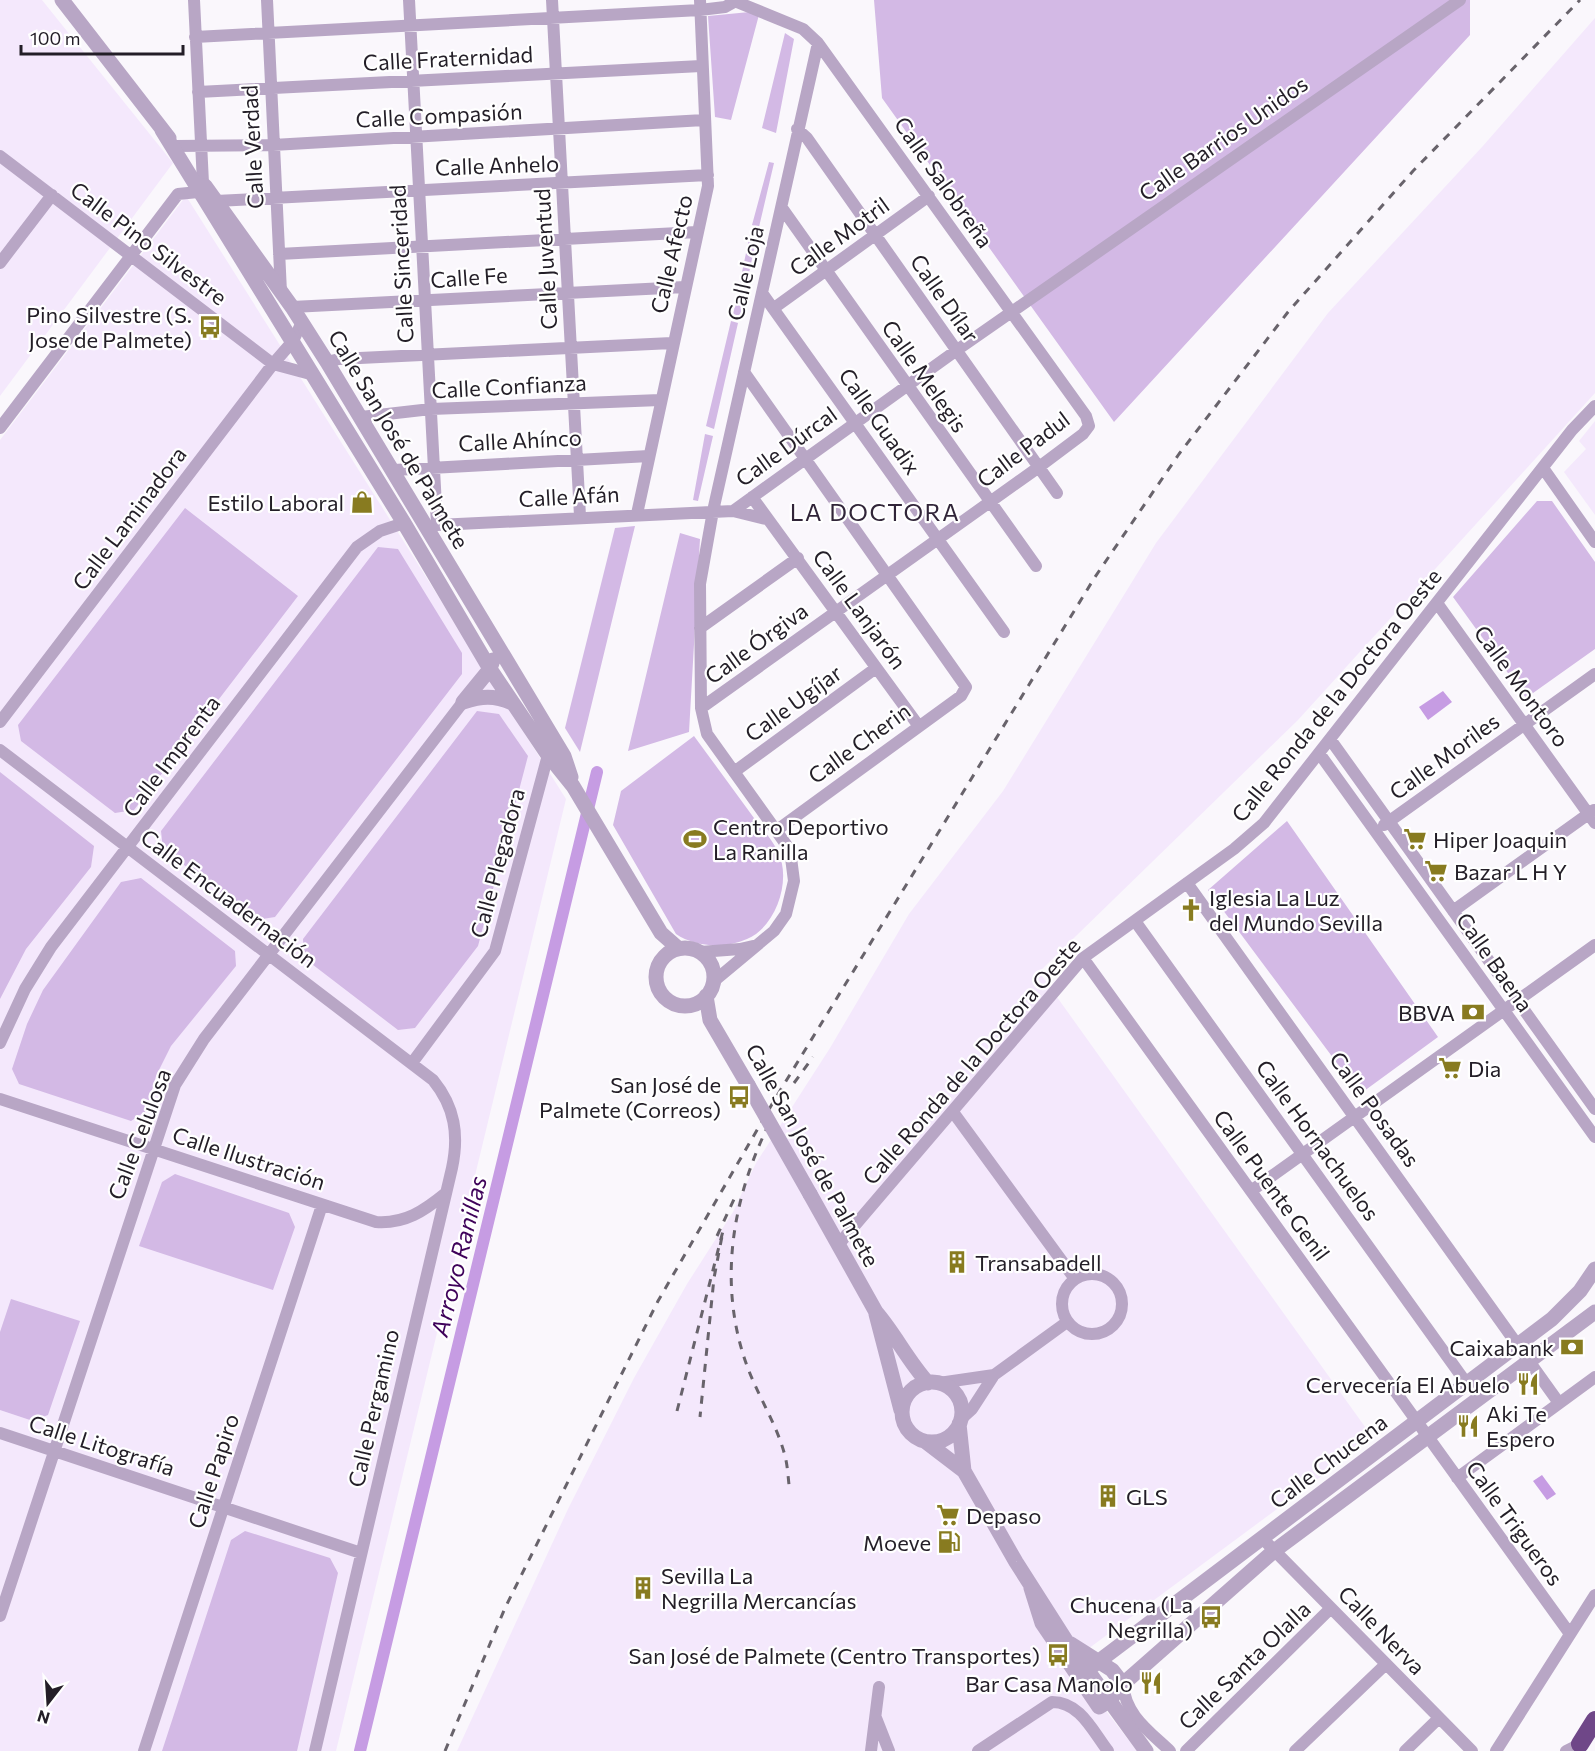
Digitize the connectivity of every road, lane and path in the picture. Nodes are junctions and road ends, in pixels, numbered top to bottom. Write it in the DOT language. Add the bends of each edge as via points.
graph roads {
  1 [pos="62,0"];
  2 [pos="194,0"];
  3 [pos="267,0"];
  4 [pos="409,0"];
  5 [pos="552,0"];
  6 [pos="1460,0"];
  7 [pos="733,1"];
  8 [pos="700,5"];
  9 [pos="553,18"];
  10 [pos="411,26"];
  11 [pos="268,34"];
  12 [pos="195,37"];
  13 [pos="818,43"];
  14 [pos="701,66"];
  15 [pos="556,74"];
  16 [pos="413,81"];
  17 [pos="271,88"];
  18 [pos="198,92"];
  19 [pos="705,120"];
  20 [pos="797,129"];
  21 [pos="162,130"];
  22 [pos="559,130"];
  23 [pos="416,137"];
  24 [pos="273,145"];
  25 [pos="175,146"];
  26 [pos="201,146"];
  27 [pos="0,156"];
  28 [pos="708,175"];
  29 [pos="562,184"];
  30 [pos="200,187"];
  31 [pos="418,190"];
  32 [pos="52,195"];
  33 [pos="929,196"];
  34 [pos="276,198"];
  35 [pos="216,201"];
  36 [pos="782,208"];
  37 [pos="697,232"];
  38 [pos="876,236"];
  39 [pos="564,238"];
  40 [pos="421,245"];
  41 [pos="279,254"];
  42 [pos="132,255"];
  43 [pos="0,263"];
  44 [pos="825,272"];
  45 [pos="685,286"];
  46 [pos="281,292"];
  47 [pos="567,292"];
  48 [pos="762,293"];
  49 [pos="424,301"];
  50 [pos="292,307"];
  51 [pos="774,309"];
  52 [pos="1011,312"];
  53 [pos="302,322"];
  54 [pos="293,341"];
  55 [pos="672,343"];
  56 [pos="571,347"];
  57 [pos="957,350"];
  58 [pos="427,355"];
  59 [pos="327,362"];
  60 [pos="273,364"];
  61 [pos="744,372"];
  62 [pos="314,375"];
  63 [pos="907,386"];
  64 [pos="660,400"];
  65 [pos="573,404"];
  66 [pos="1595,406"];
  67 [pos="431,409"];
  68 [pos="361,417"];
  69 [pos="856,422"];
  70 [pos="1089,426"];
  71 [pos="0,428"];
  72 [pos="649,456"];
  73 [pos="577,458"];
  74 [pos="806,459"];
  75 [pos="433,466"];
  76 [pos="1039,467"];
  77 [pos="1543,468"];
  78 [pos="394,470"];
  79 [pos="378,481"];
  80 [pos="1058,493"];
  81 [pos="752,497"];
  82 [pos="988,502"];
  83 [pos="713,511"];
  84 [pos="732,511"];
  85 [pos="637,514"];
  86 [pos="580,516"];
  87 [pos="766,519"];
  88 [pos="405,523"];
  89 [pos="433,527"];
  90 [pos="937,538"];
  91 [pos="1595,542"];
  92 [pos="798,558"];
  93 [pos="1035,566"];
  94 [pos="888,576"];
  95 [pos="1437,603"];
  96 [pos="836,611"];
  97 [pos="700,628"];
  98 [pos="1004,632"];
  99 [pos="498,646"];
  100 [pos="876,668"];
  101 [pos="490,669"];
  102 [pos="1595,674"];
  103 [pos="463,702"];
  104 [pos="512,703"];
  105 [pos="701,708"];
  106 [pos="0,722"];
  107 [pos="1524,724"];
  108 [pos="918,725"];
  109 [pos="1330,739"];
  110 [pos="0,750"];
  111 [pos="1319,753"];
  112 [pos="548,755"];
  113 [pos="734,772"];
  114 [pos="574,786"];
  115 [pos="1593,815"];
  116 [pos="1389,821"];
  117 [pos="777,830"];
  118 [pos="1376,831"];
  119 [pos="128,848"];
  120 [pos="1187,883"];
  121 [pos="1453,911"];
  122 [pos="1135,921"];
  123 [pos="661,933"];
  124 [pos="760,944"];
  125 [pos="1595,945"];
  126 [pos="678,948"];
  127 [pos="700,952"];
  128 [pos="269,955"];
  129 [pos="663,957"];
  130 [pos="1083,958"];
  131 [pos="714,982"];
  132 [pos="706,996"];
  133 [pos="1517,1000"];
  134 [pos="691,1005"];
  135 [pos="1503,1010"];
  136 [pos="710,1020"];
  137 [pos="0,1043"];
  138 [pos="412,1063"];
  139 [pos="433,1080"];
  140 [pos="0,1099"];
  141 [pos="1595,1109"];
  142 [pos="953,1112"];
  143 [pos="1355,1116"];
  144 [pos="1595,1137"];
  145 [pos="153,1149"];
  146 [pos="1303,1154"];
  147 [pos="1251,1191"];
  148 [pos="446,1193"];
  149 [pos="322,1205"];
  150 [pos="838,1245"];
  151 [pos="1595,1269"];
  152 [pos="1075,1279"];
  153 [pos="876,1312"];
  154 [pos="1595,1312"];
  155 [pos="1067,1322"];
  156 [pos="1519,1345"];
  157 [pos="1529,1359"];
  158 [pos="994,1375"];
  159 [pos="1595,1377"];
  160 [pos="933,1383"];
  161 [pos="1467,1384"];
  162 [pos="1559,1403"];
  163 [pos="902,1410"];
  164 [pos="960,1421"];
  165 [pos="1416,1422"];
  166 [pos="0,1433"];
  167 [pos="1427,1437"];
  168 [pos="926,1442"];
  169 [pos="54,1451"];
  170 [pos="964,1471"];
  171 [pos="1457,1478"];
  172 [pos="224,1507"];
  173 [pos="1263,1539"];
  174 [pos="1274,1551"];
  175 [pos="361,1553"];
  176 [pos="1031,1588"];
  177 [pos="1595,1595"];
  178 [pos="1331,1608"];
  179 [pos="0,1616"];
  180 [pos="1569,1634"];
  181 [pos="1386,1664"];
  182 [pos="1088,1670"];
  183 [pos="1123,1684"];
  184 [pos="879,1687"];
  185 [pos="1109,1701"];
  186 [pos="876,1718"];
  187 [pos="1439,1718"];
  188 [pos="1595,1720"];
  189 [pos="1574,1749"];
  190 [pos="144,1751"];
  191 [pos="315,1751"];
  192 [pos="871,1751"];
  193 [pos="889,1751"];
  194 [pos="978,1751"];
  195 [pos="1107,1751"];
  196 [pos="1146,1751"];
  197 [pos="1170,1751"];
  198 [pos="1186,1751"];
  199 [pos="1296,1751"];
  200 [pos="1405,1751"];
  201 [pos="1472,1751"];
  202 [pos="1496,1751"];
  1 -- 21 [label="street, Calle San José de Palmete"];
  2 -- 12 [label="street"];
  3 -- 11 [label="street, Calle Verdad"];
  4 -- 10 [label="street, Calle Sinceridad"];
  5 -- 9 [label="street, Calle Juventud"];
  6 -- 52 [label="street, Calle Barrios Unidos"];
  7 -- 8 [label="street" via="725,7"];
  7 -- 13 [label="street, Calle Salobreña" via="803,29"];
  8 -- 9 [label="street"];
  8 -- 14 [label="street, Calle Afecto"];
  9 -- 10 [label="street"];
  9 -- 15 [label="street, Calle Juventud"];
  10 -- 11 [label="street"];
  10 -- 16 [label="street, Calle Sinceridad"];
  11 -- 12 [label="street"];
  11 -- 17 [label="street, Calle Verdad"];
  12 -- 18 [label="street"];
  13 -- 20 [label="street, Calle Loja"];
  13 -- 33 [label="street, Calle Salobreña"];
  14 -- 15 [label="street, Calle Fraternidad"];
  14 -- 19 [label="street, Calle Afecto"];
  15 -- 16 [label="street, Calle Fraternidad"];
  15 -- 22 [label="street, Calle Juventud"];
  16 -- 17 [label="street, Calle Fraternidad"];
  16 -- 23 [label="street, Calle Sinceridad"];
  17 -- 18 [label="street, Calle Fraternidad"];
  17 -- 24 [label="street, Calle Verdad"];
  18 -- 26 [label="street"];
  19 -- 22 [label="street, Calle Compasión"];
  19 -- 28 [label="street, Calle Afecto"];
  20 -- 36 [label="street, Calle Loja"];
  20 -- 38 [label="street, Calle Dílar"];
  21 -- 25 [label="street, Calle San José de Palmete"];
  21 -- 30 [label="street, Calle San José de Palmete"];
  22 -- 23 [label="street, Calle Compasión"];
  22 -- 29 [label="street, Calle Juventud"];
  23 -- 24 [label="street, Calle Compasión"];
  23 -- 31 [label="street, Calle Sinceridad"];
  24 -- 26 [label="street, Calle Compasión"];
  24 -- 34 [label="street, Calle Verdad"];
  25 -- 26 [label="street, Calle Compasión"];
  25 -- 30 [label="street, Calle San José de Palmete"];
  26 -- 30 [label="street"];
  27 -- 32 [label="street, Calle Pino Silvestre"];
  28 -- 29 [label="street, Calle Anhelo"];
  28 -- 37 [label="street, Calle Afecto"];
  29 -- 31 [label="street, Calle Anhelo"];
  29 -- 39 [label="street, Calle Juventud"];
  30 -- 35 [label="street, Calle San José de Palmete"];
  30 -- 42 [label="street" via="178,194"];
  30 -- 54 [label="street, Calle San José de Palmete"];
  31 -- 34 [label="street, Calle Anhelo"];
  31 -- 40 [label="street, Calle Sinceridad"];
  32 -- 42 [label="street, Calle Pino Silvestre"];
  32 -- 43 [label="street"];
  33 -- 38 [label="street, Calle Motril"];
  33 -- 52 [label="street, Calle Salobreña"];
  34 -- 35 [label="street, Calle Anhelo"];
  34 -- 41 [label="street, Calle Verdad"];
  35 -- 46 [label="street, Calle San José de Palmete"];
  36 -- 44 [label="street, Calle Melegis"];
  36 -- 48 [label="street, Calle Loja"];
  37 -- 39 [label="street"];
  37 -- 45 [label="street, Calle Afecto"];
  38 -- 44 [label="street, Calle Motril"];
  38 -- 57 [label="street, Calle Dílar"];
  39 -- 40 [label="street"];
  39 -- 47 [label="street, Calle Juventud"];
  40 -- 41 [label="street"];
  40 -- 49 [label="street, Calle Sinceridad"];
  41 -- 46 [label="street, Calle Verdad"];
  42 -- 60 [label="street, Calle Pino Silvestre"];
  42 -- 71 [label="street"];
  44 -- 51 [label="street, Calle Motril"];
  44 -- 63 [label="street, Calle Melegis"];
  45 -- 47 [label="street, Calle Fe"];
  45 -- 55 [label="street, Calle Afecto"];
  46 -- 50 [label="street, Calle San José de Palmete"];
  47 -- 49 [label="street, Calle Fe"];
  47 -- 56 [label="street, Calle Juventud"];
  48 -- 51 [label="street, Calle Guadix"];
  48 -- 61 [label="street, Calle Loja"];
  49 -- 50 [label="street, Calle Fe"];
  49 -- 58 [label="street, Calle Sinceridad"];
  50 -- 53 [label="street, Calle San José de Palmete"];
  51 -- 69 [label="street, Calle Guadix"];
  52 -- 57 [label="street, Calle Dúrcal"];
  52 -- 70 [label="street, Calle Salobreña"];
  53 -- 54 [label="street, Calle Laminadora"];
  53 -- 59 [label="street, Calle San José de Palmete"];
  54 -- 60 [label="street, Calle Laminadora"];
  54 -- 62 [label="street, Calle San José de Palmete"];
  55 -- 56 [label="street"];
  55 -- 64 [label="street, Calle Afecto"];
  56 -- 58 [label="street"];
  56 -- 65 [label="street, Calle Juventud"];
  57 -- 63 [label="street, Calle Dúrcal"];
  57 -- 76 [label="street, Calle Dílar"];
  58 -- 59 [label="street"];
  58 -- 67 [label="street, Calle Sinceridad"];
  59 -- 68 [label="street, Calle San José de Palmete"];
  60 -- 62 [label="street"];
  60 -- 106 [label="street, Calle Laminadora"];
  61 -- 74 [label="street"];
  61 -- 83 [label="street, Calle Loja"];
  62 -- 79 [label="street, Calle San José de Palmete"];
  63 -- 69 [label="street, Calle Dúrcal"];
  63 -- 82 [label="street, Calle Melegis"];
  64 -- 65 [label="street, Calle Confianza"];
  64 -- 72 [label="street, Calle Afecto"];
  65 -- 67 [label="street, Calle Confianza"];
  65 -- 73 [label="street, Calle Juventud"];
  66 -- 77 [label="street, Calle Ronda de la Doctora Oeste"];
  67 -- 68 [label="street, Calle Confianza"];
  67 -- 75 [label="street, Calle Sinceridad"];
  68 -- 78 [label="street, Calle San José de Palmete"];
  69 -- 74 [label="street, Calle Dúrcal"];
  69 -- 90 [label="street, Calle Guadix"];
  70 -- 76 [label="street, Calle Padul" via="1083,435"];
  72 -- 73 [label="street, Calle Ahínco"];
  72 -- 85 [label="street, Calle Afecto"];
  73 -- 75 [label="street, Calle Ahínco"];
  73 -- 86 [label="street, Calle Juventud"];
  74 -- 81 [label="street, Calle Dúrcal"];
  74 -- 94 [label="street"];
  75 -- 78 [label="street, Calle Ahínco"];
  75 -- 89 [label="street, Calle Sinceridad"];
  76 -- 80 [label="street, Calle Dílar"];
  76 -- 82 [label="street, Calle Padul"];
  77 -- 91 [label="street"];
  77 -- 95 [label="street, Calle Ronda de la Doctora Oeste"];
  78 -- 89 [label="street, Calle San José de Palmete"];
  79 -- 88 [label="street, Calle San José de Palmete"];
  79 -- 89 [label="street"];
  81 -- 84 [label="street, Calle Dúrcal"];
  81 -- 87 [label="street, Calle Lanjarón"];
  82 -- 90 [label="street, Calle Padul"];
  82 -- 93 [label="street, Calle Melegis"];
  83 -- 84 [label="street"];
  83 -- 85 [label="street, Calle Afán"];
  83 -- 97 [label="street, Calle Loja" via="700,584"];
  84 -- 87 [label="street"];
  85 -- 86 [label="street, Calle Afán"];
  86 -- 89 [label="street, Calle Afán"];
  87 -- 92 [label="street, Calle Lanjarón"];
  88 -- 89 [label="street"];
  88 -- 101 [label="street, Calle San José de Palmete"];
  88 -- 119 [label="street, Calle Imprenta" via="380,531 357,547"];
  89 -- 99 [label="street, Calle San José de Palmete"];
  90 -- 94 [label="street, Calle Padul"];
  90 -- 98 [label="street, Calle Guadix"];
  92 -- 96 [label="street, Calle Lanjarón"];
  92 -- 97 [label="street"];
  94 -- 96 [label="street, Calle Padul"];
  94 -- 108 [label="street, Calle Cherin" via="965,684 965,691"];
  95 -- 107 [label="street, Calle Montoro"];
  95 -- 109 [label="street, Calle Ronda de la Doctora Oeste"];
  96 -- 100 [label="street, Calle Lanjarón"];
  96 -- 105 [label="street, Calle Órgiva"];
  97 -- 105 [label="street, Calle Loja"];
  99 -- 101 [label="street"];
  99 -- 114 [label="street, Calle San José de Palmete" via="564,756"];
  100 -- 108 [label="street, Calle Lanjarón"];
  100 -- 113 [label="street, Calle Ugíjar"];
  101 -- 103 [label="street"];
  101 -- 104 [label="street, Calle San José de Palmete"];
  102 -- 107 [label="street, Calle Moriles"];
  103 -- 104 [label="street" via="482,696"];
  103 -- 128 [label="street, Calle Celulosa"];
  104 -- 112 [label="street, Calle San José de Palmete"];
  105 -- 113 [label="street, Calle Loja" via="707,734"];
  107 -- 115 [label="street, Calle Montoro"];
  107 -- 116 [label="street, Calle Moriles"];
  108 -- 117 [label="street, Calle Cherin"];
  109 -- 111 [label="street, Calle Ronda de la Doctora Oeste"];
  109 -- 116 [label="street, Calle Baena"];
  110 -- 119 [label="street, Calle Encuadernación"];
  111 -- 118 [label="street, Calle Baena"];
  111 -- 120 [label="street, Calle Ronda de la Doctora Oeste" via="1264,823"];
  112 -- 114 [label="street, Calle San José de Palmete"];
  112 -- 138 [label="street, Calle Plegadora" via="495,951"];
  113 -- 117 [label="street, Calle Loja"];
  114 -- 123 [label="street, Calle San José de Palmete"];
  115 -- 121 [label="street"];
  116 -- 118 [label="street, Calle Moriles"];
  116 -- 121 [label="street, Calle Baena"];
  117 -- 124 [label="street, Calle Loja" via="790,850 794,881 781,922"];
  118 -- 135 [label="street, Calle Baena"];
  119 -- 128 [label="street, Calle Encuadernación"];
  119 -- 137 [label="street, Calle Imprenta" via="51,947 25,988"];
  120 -- 122 [label="street, Calle Ronda de la Doctora Oeste"];
  120 -- 143 [label="street, Calle Posadas"];
  121 -- 133 [label="street, Calle Baena"];
  122 -- 130 [label="street, Calle Ronda de la Doctora Oeste"];
  122 -- 146 [label="street, Calle Hornachuelos"];
  123 -- 126 [label="street, Calle San José de Palmete"];
  123 -- 129 [label="street, Calle San José de Palmete"];
  124 -- 127 [label="street" via="740,950"];
  124 -- 131 [label="street, Calle Loja"];
  125 -- 133 [label="street"];
  126 -- 127 [label="street"];
  126 -- 129 [label="street"];
  127 -- 131 [label="street" via="712,965"];
  128 -- 138 [label="street, Calle Encuadernación"];
  128 -- 145 [label="street, Calle Celulosa" via="175,1085"];
  129 -- 134 [label="street" via="656,974 659,992 673,1004"];
  130 -- 142 [label="street, Calle Ronda de la Doctora Oeste"];
  130 -- 147 [label="street, Calle Puente Genil"];
  131 -- 132 [label="street"];
  132 -- 134 [label="street"];
  132 -- 136 [label="street, Calle San José de Palmete"];
  133 -- 135 [label="street"];
  133 -- 141 [label="street, Calle Baena"];
  134 -- 136 [label="street, Calle San José de Palmete"];
  135 -- 143 [label="street"];
  135 -- 144 [label="street, Calle Baena"];
  136 -- 150 [label="street, Calle San José de Palmete, bridge"];
  138 -- 139 [label="street, Calle Encuadernación"];
  139 -- 148 [label="street, Calle Pergamino" via="446,1099 457,1131"];
  140 -- 145 [label="street, Calle Ilustración"];
  142 -- 150 [label="street, Calle Ronda de la Doctora Oeste"];
  142 -- 152 [label="street"];
  143 -- 146 [label="street"];
  143 -- 156 [label="street, Calle Posadas"];
  145 -- 149 [label="street, Calle Ilustración"];
  145 -- 169 [label="street, Calle Celulosa"];
  146 -- 147 [label="street"];
  146 -- 161 [label="street, Calle Hornachuelos"];
  147 -- 165 [label="street, Calle Puente Genil"];
  148 -- 149 [label="street, Calle Ilustración" via="425,1210 390,1223"];
  148 -- 175 [label="street, Calle Pergamino"];
  149 -- 172 [label="street, Calle Papiro"];
  150 -- 153 [label="street, Calle San José de Palmete"];
  151 -- 156 [label="street, Calle Chucena" via="1580,1291"];
  152 -- 155 [label="street" via="1062,1304"];
  152 -- 155 [label="street" via="1095,1274 1105,1277 1119,1291 1122,1308 1116,1323 1101,1334 1082,1333"];
  153 -- 160 [label="street, Calle San José de Palmete" via="912,1365"];
  153 -- 163 [label="street, Calle San José de Palmete"];
  154 -- 157 [label="street, Calle Chucena"];
  155 -- 158 [label="street"];
  156 -- 157 [label="street, Calle Posadas"];
  156 -- 161 [label="street, Calle Chucena"];
  157 -- 162 [label="street, Calle Posadas"];
  157 -- 167 [label="street, Calle Chucena"];
  158 -- 160 [label="street"];
  158 -- 164 [label="street"];
  159 -- 162 [label="street"];
  160 -- 163 [label="street" via="909,1392"];
  160 -- 164 [label="street" via="950,1389 957,1397"];
  161 -- 165 [label="street, Calle Chucena"];
  162 -- 171 [label="street"];
  163 -- 168 [label="street" via="906,1429"];
  164 -- 168 [label="street" via="944,1440"];
  164 -- 170 [label="street"];
  165 -- 167 [label="street, Calle Puente Genil"];
  165 -- 173 [label="street, Calle Chucena"];
  166 -- 169 [label="street, Calle Litografía"];
  167 -- 171 [label="street, Calle Trigueros"];
  167 -- 174 [label="street, Calle Chucena"];
  168 -- 170 [label="street"];
  169 -- 172 [label="street, Calle Litografía"];
  169 -- 179 [label="street, Calle Celulosa"];
  170 -- 176 [label="street"];
  171 -- 180 [label="street, Calle Trigueros"];
  172 -- 175 [label="street, Calle Litografía"];
  172 -- 190 [label="street, Calle Papiro"];
  173 -- 174 [label="street, Calle Nerva"];
  173 -- 182 [label="street, Calle Chucena"];
  174 -- 178 [label="street, Calle Nerva"];
  174 -- 183 [label="street, Calle Chucena"];
  175 -- 191 [label="street, Calle Pergamino"];
  176 -- 182 [label="street"];
  176 -- 182 [label="street" via="1042,1623"];
  177 -- 180 [label="street"];
  178 -- 181 [label="street, Calle Nerva"];
  178 -- 198 [label="street, Calle Santa Olalla"];
  180 -- 202 [label="street"];
  181 -- 187 [label="street, Calle Nerva"];
  181 -- 199 [label="street"];
  182 -- 183 [label="street" via="1112,1670"];
  182 -- 185 [label="street"];
  183 -- 185 [label="street, Calle Chucena"];
  183 -- 197 [label="street" via="1124,1701 1131,1713"];
  184 -- 186 [label="street"];
  185 -- 196 [label="street"];
  186 -- 192 [label="street"];
  186 -- 193 [label="street"];
  187 -- 200 [label="street"];
  187 -- 201 [label="street, Calle Nerva"];
  188 -- 189 [label="highway"];
  194 -- 195 [label="street" via="1052,1702 1064,1702 1075,1708"];
}
